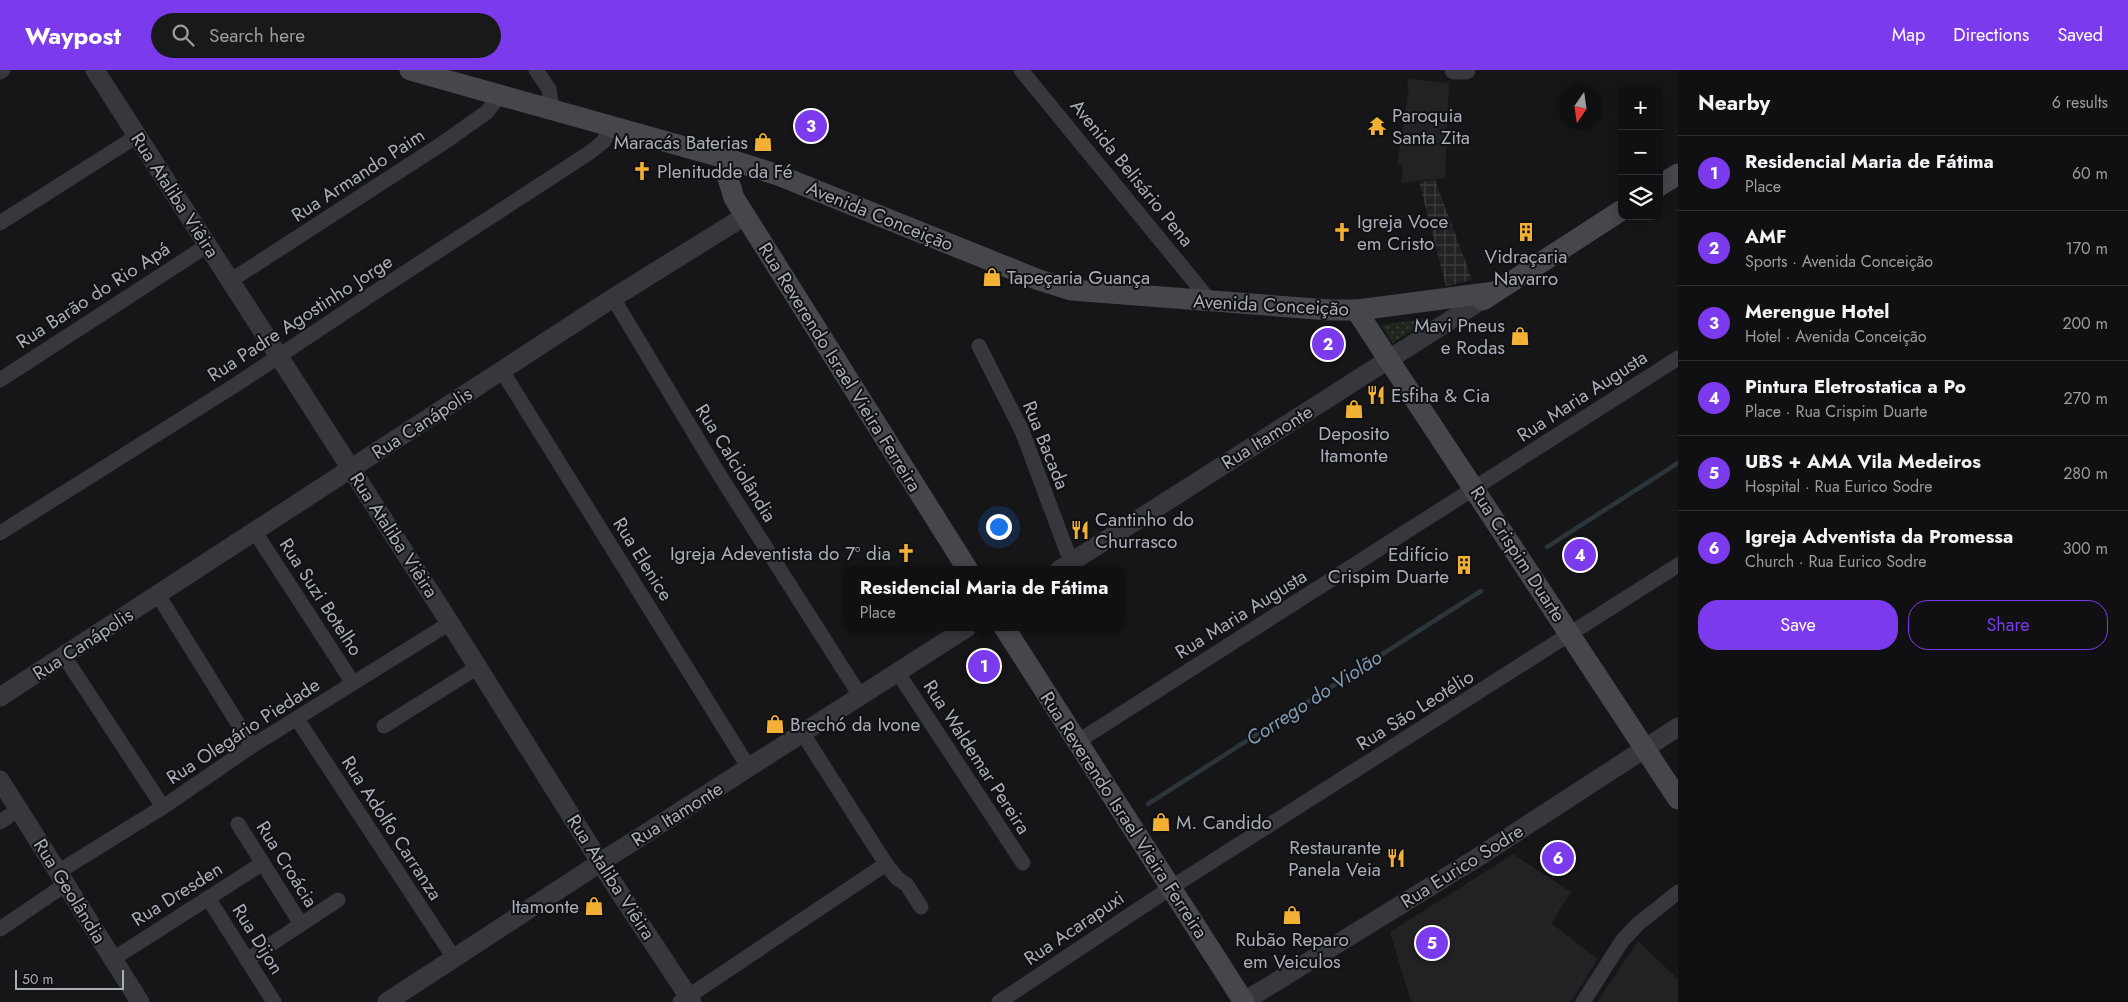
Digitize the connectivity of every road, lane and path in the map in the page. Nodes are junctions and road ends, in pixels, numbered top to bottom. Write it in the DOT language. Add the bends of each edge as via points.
graph roads {
  1 [pos="95,70"];
  2 [pos="410,70"];
  3 [pos="536,70"];
  4 [pos="1021,70"];
  5 [pos="1454,70"];
  6 [pos="1466,70"];
  7 [pos="500,95"];
  8 [pos="552,110"];
  9 [pos="611,126"];
  10 [pos="136,136"];
  11 [pos="728,159"];
  12 [pos="1678,174"];
  13 [pos="1663,183"];
  14 [pos="1618,213"];
  15 [pos="745,216"];
  16 [pos="0,223"];
  17 [pos="208,245"];
  18 [pos="230,281"];
  19 [pos="1495,292"];
  20 [pos="613,298"];
  21 [pos="1211,302"];
  22 [pos="1474,305"];
  23 [pos="1357,310"];
  24 [pos="979,346"];
  25 [pos="279,356"];
  26 [pos="1678,358"];
  27 [pos="1390,360"];
  28 [pos="502,371"];
  29 [pos="0,380"];
  30 [pos="352,469"];
  31 [pos="1475,489"];
  32 [pos="255,532"];
  33 [pos="0,533"];
  34 [pos="1678,564"];
  35 [pos="965,566"];
  36 [pos="1065,566"];
  37 [pos="158,595"];
  38 [pos="450,623"];
  39 [pos="962,631"];
  40 [pos="1007,631"];
  41 [pos="1571,634"];
  42 [pos="64,656"];
  43 [pos="478,667"];
  44 [pos="898,673"];
  45 [pos="353,683"];
  46 [pos="861,697"];
  47 [pos="0,698"];
  48 [pos="296,719"];
  49 [pos="384,726"];
  50 [pos="1678,727"];
  51 [pos="803,734"];
  52 [pos="1077,742"];
  53 [pos="252,746"];
  54 [pos="1644,748"];
  55 [pos="749,768"];
  56 [pos="0,780"];
  57 [pos="1678,799"];
  58 [pos="163,807"];
  59 [pos="19,810"];
  60 [pos="0,822"];
  61 [pos="238,824"];
  62 [pos="600,862"];
  63 [pos="263,863"];
  64 [pos="1023,863"];
  65 [pos="886,864"];
  66 [pos="62,878"];
  67 [pos="1172,887"];
  68 [pos="1678,892"];
  69 [pos="208,898"];
  70 [pos="338,900"];
  71 [pos="921,907"];
  72 [pos="301,924"];
  73 [pos="0,929"];
  74 [pos="454,958"];
  75 [pos="112,959"];
  76 [pos="247,960"];
  77 [pos="687,1000"];
  78 [pos="140,1002"];
  79 [pos="274,1002"];
  80 [pos="387,1002"];
  81 [pos="999,1002"];
  82 [pos="1244,1002"];
  83 [pos="1583,1002"];
  1 -- 10 [label="street, Rua Ataliba Viêira"];
  2 -- 7 [label="main road, Avenida Conceição"];
  3 -- 8 [label="street" via="549,89"];
  4 -- 21 [label="street, Avenida Belisário Pena"];
  5 -- 6 [label="street"];
  7 -- 8 [label="main road, Avenida Conceição"];
  7 -- 18 [label="street, Rua Armando Paim" via="487,112 443,144"];
  8 -- 9 [label="main road, Avenida Conceição"];
  9 -- 11 [label="main road, Avenida Conceição"];
  9 -- 25 [label="street, Rua Padre Agostinho Jorge" via="604,141 596,148"];
  10 -- 16 [label="street"];
  10 -- 17 [label="street, Rua Ataliba Viêira"];
  11 -- 15 [label="main road, Rua Reverendo Israel Vieira Ferreira" via="730,189"];
  11 -- 21 [label="main road, Avenida Conceição" via="778,175 1030,277 1071,290"];
  12 -- 13 [label="main road"];
  14 -- 19 [label="main road, Avenida Conceição"];
  15 -- 20 [label="street, Rua Canápolis"];
  15 -- 35 [label="main road, Rua Reverendo Israel Vieira Ferreira"];
  17 -- 18 [label="street, Rua Ataliba Viêira"];
  17 -- 29 [label="street, Rua Barão do Rio Apá"];
  18 -- 25 [label="street, Rua Ataliba Viêira"];
  19 -- 22 [label="main road, Avenida Conceição"];
  19 -- 23 [label="main road, Avenida Conceição"];
  20 -- 28 [label="street, Rua Canápolis"];
  20 -- 46 [label="street, Rua Calciolândia" via="717,471"];
  21 -- 23 [label="main road, Avenida Conceição"];
  22 -- 23 [label="main road, Avenida Conceição" via="1381,317"];
  22 -- 27 [label="street, Rua Itamonte"];
  23 -- 27 [label="main road, Rua Crispim Duarte"];
  24 -- 36 [label="street, Rua Bacada" via="1022,431"];
  25 -- 30 [label="street, Rua Ataliba Viêira"];
  25 -- 33 [label="street, Rua Padre Agostinho Jorge"];
  26 -- 31 [label="street, Rua Maria Augusta"];
  27 -- 31 [label="main road, Rua Crispim Duarte"];
  27 -- 36 [label="street, Rua Itamonte"];
  28 -- 30 [label="street, Rua Canápolis"];
  28 -- 55 [label="street, Rua Elenice"];
  30 -- 32 [label="street, Rua Canápolis"];
  30 -- 38 [label="street, Rua Ataliba Viêira"];
  31 -- 41 [label="main road, Rua Crispim Duarte"];
  31 -- 52 [label="street, Rua Maria Augusta"];
  32 -- 37 [label="street, Rua Canápolis"];
  32 -- 45 [label="street, Rua Suzi Botelho"];
  34 -- 41 [label="street, Rua São Leotélio"];
  37 -- 42 [label="street, Rua Canápolis"];
  37 -- 53 [label="street"];
  38 -- 43 [label="street, Rua Ataliba Viêira"];
  38 -- 45 [label="street, Rua Olegário Piedade"];
  39 -- 44 [label="street, Rua Itamonte"];
  40 -- 52 [label="main road, Rua Reverendo Israel Vieira Ferreira"];
  41 -- 54 [label="main road, Rua Crispim Duarte"];
  41 -- 67 [label="street, Rua São Leotélio"];
  42 -- 47 [label="street, Rua Canápolis"];
  42 -- 58 [label="street"];
  43 -- 49 [label="street"];
  43 -- 62 [label="street, Rua Ataliba Viêira"];
  44 -- 46 [label="street, Rua Itamonte"];
  44 -- 64 [label="street, Rua Waldemar Pereira"];
  45 -- 48 [label="street, Rua Olegário Piedade"];
  46 -- 51 [label="street, Rua Itamonte"];
  48 -- 53 [label="street, Rua Olegário Piedade"];
  48 -- 74 [label="street, Rua Adolfo Carranza"];
  50 -- 54 [label="street, Rua Eurico Sodre"];
  51 -- 55 [label="street, Rua Itamonte"];
  51 -- 65 [label="street"];
  52 -- 67 [label="main road, Rua Reverendo Israel Vieira Ferreira"];
  53 -- 58 [label="street, Rua Olegário Piedade"];
  54 -- 57 [label="main road, Rua Crispim Duarte"];
  54 -- 82 [label="street, Rua Eurico Sodre" via="1475,859"];
  55 -- 62 [label="street, Rua Itamonte"];
  56 -- 59 [label="street, Rua Geolândia"];
  58 -- 66 [label="street, Rua Olegário Piedade"];
  59 -- 60 [label="street"];
  59 -- 66 [label="street, Rua Geolândia"];
  61 -- 63 [label="street, Rua Croácia"];
  62 -- 74 [label="street, Rua Itamonte"];
  62 -- 77 [label="street, Rua Ataliba Viêira"];
  63 -- 69 [label="street, Rua Dresden"];
  63 -- 72 [label="street, Rua Croácia"];
  65 -- 71 [label="street" via="897,878 908,885"];
  65 -- 77 [label="street"];
  66 -- 73 [label="street, Rua Olegário Piedade"];
  66 -- 75 [label="street, Rua Geolândia"];
  67 -- 81 [label="street, Rua Acarapuxi"];
  67 -- 82 [label="main road, Rua Reverendo Israel Vieira Ferreira"];
  68 -- 83 [label="street" via="1622,941"];
  69 -- 75 [label="street, Rua Dresden"];
  69 -- 76 [label="street, Rua Dijon"];
  70 -- 72 [label="street"];
  72 -- 76 [label="street"];
  74 -- 80 [label="street, Rua Itamonte"];
  75 -- 78 [label="street, Rua Geolândia"];
  76 -- 79 [label="street, Rua Dijon"];
}
